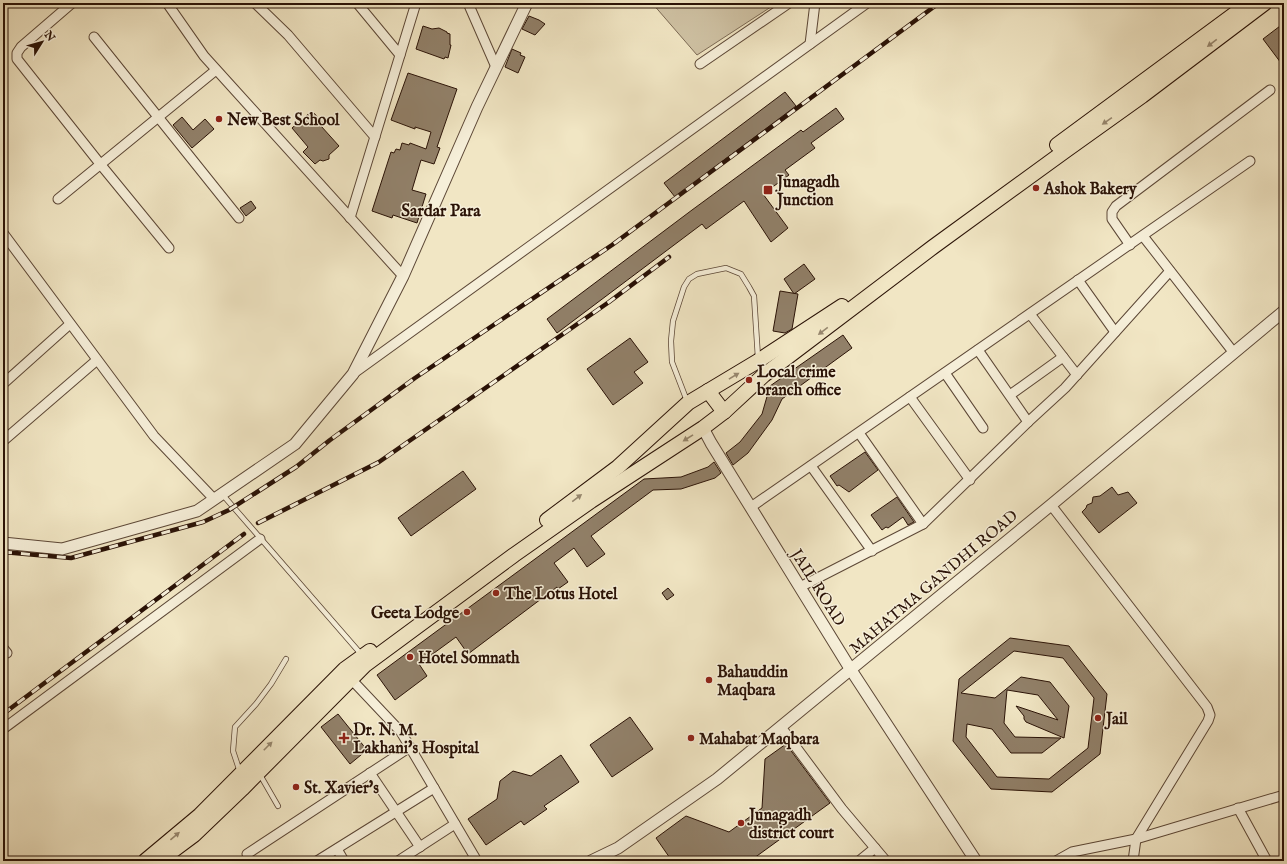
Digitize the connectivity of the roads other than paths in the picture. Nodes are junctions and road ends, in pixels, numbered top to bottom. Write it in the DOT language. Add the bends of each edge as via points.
graph roads {
  1 [pos="72,3"];
  2 [pos="167,3"];
  3 [pos="255,3"];
  4 [pos="357,3"];
  5 [pos="416,3"];
  6 [pos="468,3"];
  7 [pos="527,3"];
  8 [pos="789,3"];
  9 [pos="815,3"];
  10 [pos="867,3"];
  11 [pos="1249,3"];
  12 [pos="1265,3"];
  13 [pos="94,38"];
  14 [pos="810,44"];
  15 [pos="400,55"];
  16 [pos="700,64"];
  17 [pos="496,67"];
  18 [pos="216,70"];
  19 [pos="1270,90"];
  20 [pos="158,118"];
  21 [pos="375,137"];
  22 [pos="1250,161"];
  23 [pos="101,165"];
  24 [pos="58,199"];
  25 [pos="239,218"];
  26 [pos="350,218"];
  27 [pos="3,233"];
  28 [pos="1143,236"];
  29 [pos="1130,245"];
  30 [pos="169,248"];
  31 [pos="1170,271"];
  32 [pos="403,276"];
  33 [pos="1078,280"];
  34 [pos="1284,311"];
  35 [pos="1030,314"];
  36 [pos="70,324"];
  37 [pos="1115,332"];
  38 [pos="978,350"];
  39 [pos="1234,353"];
  40 [pos="1063,357"];
  41 [pos="97,360"];
  42 [pos="758,361"];
  43 [pos="945,373"];
  44 [pos="353,374"];
  45 [pos="1077,375"];
  46 [pos="3,384"];
  47 [pos="708,391"];
  48 [pos="1010,395"];
  49 [pos="910,397"];
  50 [pos="688,403"];
  51 [pos="724,412"];
  52 [pos="1028,422"];
  53 [pos="703,428"];
  54 [pos="983,428"];
  55 [pos="859,433"];
  56 [pos="653,435"];
  57 [pos="3,441"];
  58 [pos="666,452"];
  59 [pos="810,466"];
  60 [pos="970,480"];
  61 [pos="218,497"];
  62 [pos="1051,505"];
  63 [pos="751,507"];
  64 [pos="923,524"];
  65 [pos="260,539"];
  66 [pos="3,543"];
  67 [pos="872,551"];
  68 [pos="800,587"];
  69 [pos="286,659"];
  70 [pos="366,660"];
  71 [pos="851,670"];
  72 [pos="351,679"];
  73 [pos="781,727"];
  74 [pos="3,729"];
  75 [pos="410,747"];
  76 [pos="259,772"];
  77 [pos="241,773"];
  78 [pos="370,773"];
  79 [pos="434,788"];
  80 [pos="1284,795"];
  81 [pos="278,806"];
  82 [pos="1238,808"];
  83 [pos="396,811"];
  84 [pos="455,824"];
  85 [pos="1136,839"];
  86 [pos="420,847"];
  87 [pos="875,848"];
  88 [pos="336,849"];
  89 [pos="247,854"];
  90 [pos="145,861"];
  91 [pos="159,861"];
  92 [pos="317,861"];
  93 [pos="344,861"];
  94 [pos="398,861"];
  95 [pos="477,861"];
  96 [pos="591,861"];
  97 [pos="859,861"];
  98 [pos="886,861"];
  99 [pos="975,861"];
  100 [pos="1056,861"];
  101 [pos="1133,861"];
  102 [pos="1267,861"];
  1 -- 23 [label="street" via="21,47 17,59"];
  2 -- 18 [label="street"];
  3 -- 21 [label="street" via="288,35"];
  4 -- 15 [label="street"];
  5 -- 15 [label="street"];
  6 -- 17 [label="street"];
  7 -- 17 [label="street"];
  8 -- 16 [label="street"];
  9 -- 14 [label="street"];
  10 -- 14 [label="street"];
  11 -- 42 [label="main road" via="857,296"];
  12 -- 51 [label="main road, one-way" via="764,375"];
  13 -- 20 [label="street"];
  14 -- 44 [label="street"];
  15 -- 21 [label="street"];
  17 -- 32 [label="street"];
  18 -- 20 [label="street"];
  18 -- 26 [label="street"];
  19 -- 29 [label="street" via="1116,206 1112,212 1112,219"];
  20 -- 23 [label="street"];
  20 -- 25 [label="street"];
  21 -- 26 [label="street"];
  22 -- 28 [label="street"];
  23 -- 24 [label="street"];
  23 -- 30 [label="street"];
  26 -- 32 [label="street"];
  27 -- 36 [label="street"];
  28 -- 29 [label="street"];
  28 -- 31 [label="street"];
  29 -- 33 [label="street"];
  31 -- 37 [label="street"];
  31 -- 39 [label="street"];
  32 -- 44 [label="street"];
  33 -- 35 [label="street"];
  33 -- 37 [label="street"];
  34 -- 39 [label="street, MAHATMA GANDHI ROAD"];
  35 -- 38 [label="street"];
  35 -- 40 [label="street"];
  36 -- 41 [label="street"];
  36 -- 46 [label="street"];
  37 -- 45 [label="street"];
  38 -- 43 [label="street"];
  38 -- 48 [label="street"];
  39 -- 62 [label="street, MAHATMA GANDHI ROAD"];
  40 -- 45 [label="street"];
  40 -- 48 [label="street"];
  41 -- 57 [label="street"];
  41 -- 61 [label="street" via="154,436"];
  47 -- 42 [label="main road, one-way"];
  42 -- 50 [label="lane" via="754,296 741,274 726,268 697,274 689,279 684,287 673,321 671,341 672,362"];
  43 -- 49 [label="street"];
  43 -- 54 [label="street"];
  44 -- 61 [label="street" via="295,444"];
  45 -- 52 [label="street"];
  47 -- 50 [label="main road"];
  47 -- 51 [label="main road"];
  48 -- 52 [label="street"];
  49 -- 55 [label="street"];
  49 -- 60 [label="street"];
  50 -- 56 [label="main road"];
  51 -- 53 [label="main road"];
  52 -- 60 [label="street"];
  53 -- 58 [label="main road, one-way"];
  53 -- 63 [label="street, JAIL ROAD"];
  55 -- 59 [label="street"];
  55 -- 64 [label="street"];
  56 -- 58 [label="main road"];
  70 -- 56 [label="main road, one-way" via="618,467"];
  58 -- 70 [label="main road" via="591,501"];
  59 -- 63 [label="street"];
  59 -- 67 [label="street"];
  60 -- 64 [label="street"];
  61 -- 65 [label="lane"];
  61 -- 66 [label="street" via="197,511 62,549"];
  62 -- 71 [label="street, MAHATMA GANDHI ROAD"];
  62 -- 85 [label="street" via="1207,707 1210,715"];
  63 -- 68 [label="street, JAIL ROAD"];
  64 -- 67 [label="street"];
  65 -- 70 [label="lane"];
  65 -- 74 [label="street"];
  67 -- 68 [label="street"];
  68 -- 71 [label="street, JAIL ROAD"];
  69 -- 77 [label="lane" via="256,704 235,727 232,752"];
  70 -- 72 [label="main road"];
  77 -- 70 [label="main road, one-way" via="345,669"];
  71 -- 73 [label="street, MAHATMA GANDHI ROAD"];
  71 -- 99 [label="street, JAIL ROAD"];
  72 -- 75 [label="street" via="401,732"];
  72 -- 76 [label="main road"];
  73 -- 87 [label="street" via="842,809"];
  73 -- 96 [label="street, MAHATMA GANDHI ROAD" via="717,779 618,848"];
  75 -- 78 [label="street"];
  75 -- 79 [label="street"];
  76 -- 81 [label="lane"];
  76 -- 91 [label="main road" via="194,834"];
  90 -- 77 [label="main road, one-way" via="200,815"];
  78 -- 83 [label="street"];
  78 -- 89 [label="street"];
  79 -- 83 [label="street"];
  79 -- 84 [label="street"];
  80 -- 82 [label="street"];
  82 -- 85 [label="street"];
  82 -- 102 [label="street"];
  83 -- 86 [label="street"];
  83 -- 88 [label="street"];
  84 -- 86 [label="street"];
  84 -- 95 [label="street"];
  85 -- 100 [label="street" via="1072,852"];
  85 -- 101 [label="street"];
  86 -- 94 [label="street"];
  87 -- 97 [label="street"];
  87 -- 98 [label="street"];
  88 -- 92 [label="street"];
  88 -- 93 [label="street"];
}
